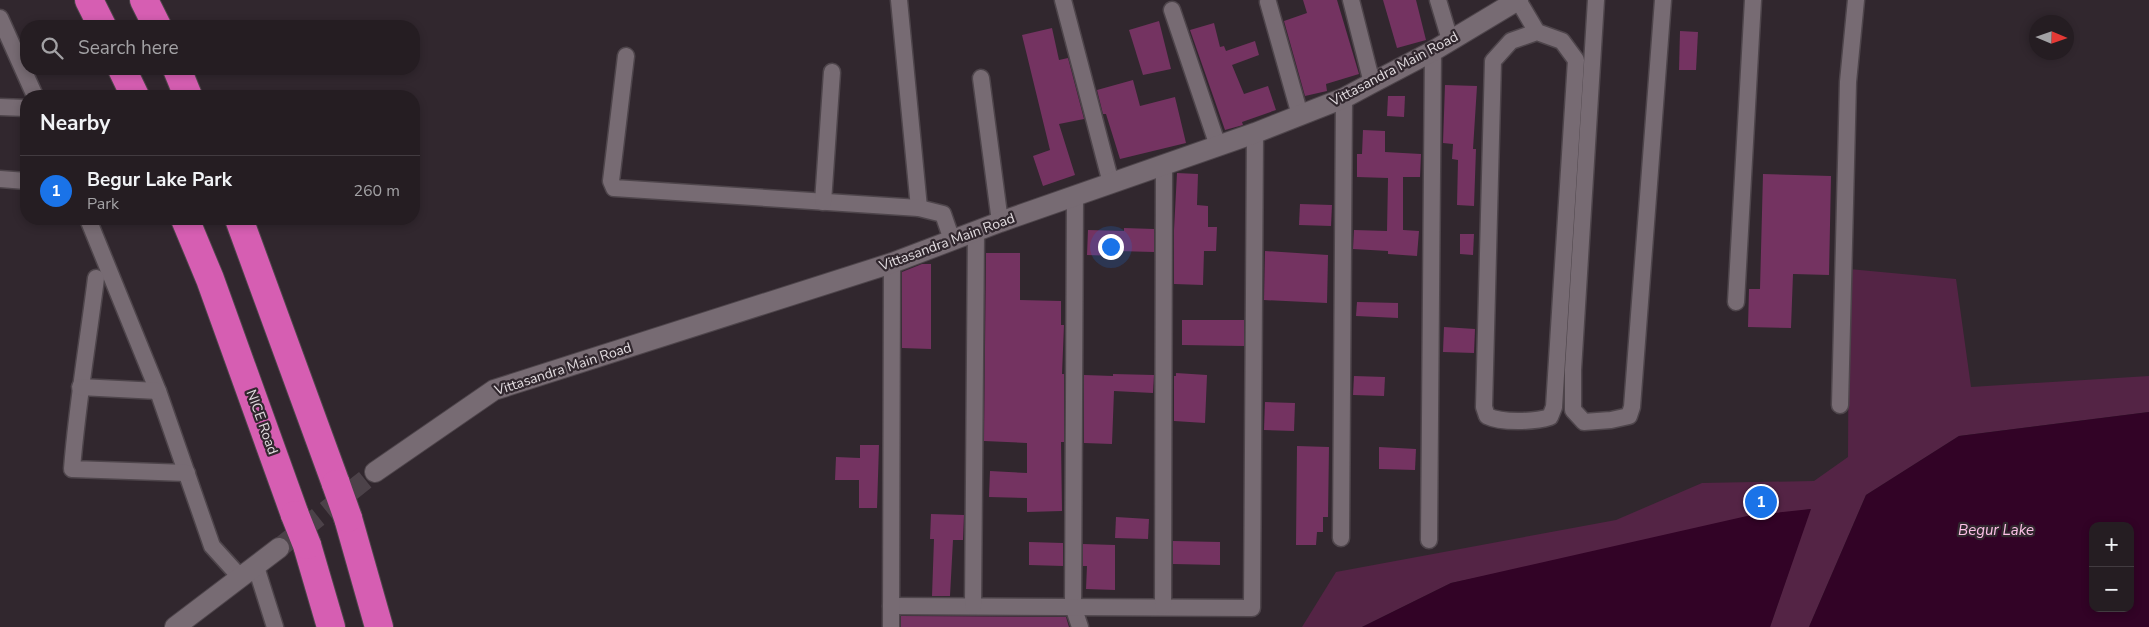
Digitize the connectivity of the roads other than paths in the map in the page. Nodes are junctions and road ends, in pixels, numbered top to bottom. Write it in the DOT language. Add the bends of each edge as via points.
graph roads {
  1 [pos="89,0"];
  2 [pos="144,0"];
  3 [pos="899,0"];
  4 [pos="1064,0"];
  5 [pos="1351,0"];
  6 [pos="1438,0"];
  7 [pos="1518,0"];
  8 [pos="1596,0"];
  9 [pos="1663,0"];
  10 [pos="1753,0"];
  11 [pos="1856,0"];
  12 [pos="1268,2"];
  13 [pos="1172,10"];
  14 [pos="0,18"];
  15 [pos="99,20"];
  16 [pos="154,20"];
  17 [pos="1537,32"];
  18 [pos="1450,40"];
  19 [pos="1432,51"];
  20 [pos="626,56"];
  21 [pos="20,63"];
  22 [pos="832,72"];
  23 [pos="26,75"];
  24 [pos="125,75"];
  25 [pos="179,75"];
  26 [pos="981,78"];
  27 [pos="1372,83"];
  28 [pos="32,90"];
  29 [pos="132,90"];
  30 [pos="186,90"];
  31 [pos="1344,98"];
  32 [pos="0,107"];
  33 [pos="20,108"];
  34 [pos="1300,115"];
  35 [pos="1255,133"];
  36 [pos="1218,146"];
  37 [pos="1164,165"];
  38 [pos="0,179"];
  39 [pos="20,181"];
  40 [pos="1111,183"];
  41 [pos="1075,196"];
  42 [pos="823,202"];
  43 [pos="919,208"];
  44 [pos="1000,222"];
  45 [pos="90,225"];
  46 [pos="188,225"];
  47 [pos="240,225"];
  48 [pos="976,231"];
  49 [pos="952,240"];
  50 [pos="892,262"];
  51 [pos="96,278"];
  52 [pos="1736,302"];
  53 [pos="80,387"];
  54 [pos="158,391"];
  55 [pos="1840,405"];
  56 [pos="375,472"];
  57 [pos="187,473"];
  58 [pos="1340,538"];
  59 [pos="1429,540"];
  60 [pos="279,548"];
  61 [pos="248,572"];
  62 [pos="891,606"];
  63 [pos="973,606"];
  64 [pos="1073,606"];
  65 [pos="1163,606"];
  66 [pos="175,627"];
  67 [pos="275,627"];
  68 [pos="331,627"];
  69 [pos="379,627"];
  70 [pos="891,627"];
  71 [pos="1080,627"];
  1 -- 15 [label="highway"];
  2 -- 16 [label="highway"];
  3 -- 43 [label="street"];
  4 -- 40 [label="street"];
  5 -- 27 [label="street"];
  6 -- 18 [label="street"];
  7 -- 17 [label="street"];
  7 -- 18 [label="street, Vittasandra Main Road"];
  8 -- 9 [label="street" via="1573,370 1573,410 1584,422 1629,416 1632,407"];
  10 -- 52 [label="street"];
  11 -- 55 [label="street" via="1848,82"];
  12 -- 34 [label="street"];
  13 -- 36 [label="street"];
  14 -- 21 [label="street"];
  17 -- 17 [label="street" via="1562,41 1576,60 1554,408 1550,417 1541,420 1495,420 1488,416 1484,407 1492,61 1511,41"];
  18 -- 19 [label="street, Vittasandra Main Road"];
  19 -- 27 [label="street, Vittasandra Main Road"];
  19 -- 59 [label="street"];
  20 -- 42 [label="street" via="610,181 614,188"];
  22 -- 42 [label="street"];
  23 -- 28 [label="street"];
  24 -- 29 [label="highway"];
  25 -- 30 [label="highway"];
  26 -- 44 [label="street"];
  27 -- 31 [label="street, Vittasandra Main Road"];
  31 -- 34 [label="street, Vittasandra Main Road"];
  31 -- 58 [label="street"];
  32 -- 33 [label="street"];
  34 -- 35 [label="street, Vittasandra Main Road"];
  35 -- 36 [label="street, Vittasandra Main Road"];
  35 -- 65 [label="street" via="1252,608"];
  36 -- 37 [label="street, Vittasandra Main Road"];
  37 -- 40 [label="street, Vittasandra Main Road"];
  37 -- 65 [label="street"];
  38 -- 39 [label="street"];
  40 -- 41 [label="street, Vittasandra Main Road"];
  41 -- 44 [label="street, Vittasandra Main Road"];
  41 -- 64 [label="street"];
  42 -- 43 [label="street"];
  43 -- 49 [label="street" via="943,214"];
  44 -- 48 [label="street, Vittasandra Main Road"];
  45 -- 54 [label="street"];
  46 -- 68 [label="highway, NICE Road, bridge" via="210,278 307,545"];
  47 -- 69 [label="highway, bridge" via="348,518"];
  48 -- 49 [label="street, Vittasandra Main Road"];
  48 -- 63 [label="street"];
  49 -- 50 [label="street, Vittasandra Main Road"];
  50 -- 56 [label="street, Vittasandra Main Road" via="494,390"];
  50 -- 62 [label="street"];
  51 -- 53 [label="street"];
  53 -- 54 [label="street"];
  53 -- 57 [label="street" via="72,469"];
  54 -- 57 [label="street"];
  57 -- 61 [label="street" via="212,546"];
  60 -- 61 [label="street"];
  61 -- 66 [label="street"];
  61 -- 67 [label="street"];
  62 -- 63 [label="street"];
  62 -- 70 [label="street"];
  63 -- 64 [label="street"];
  64 -- 65 [label="street"];
  64 -- 71 [label="street"];
}
